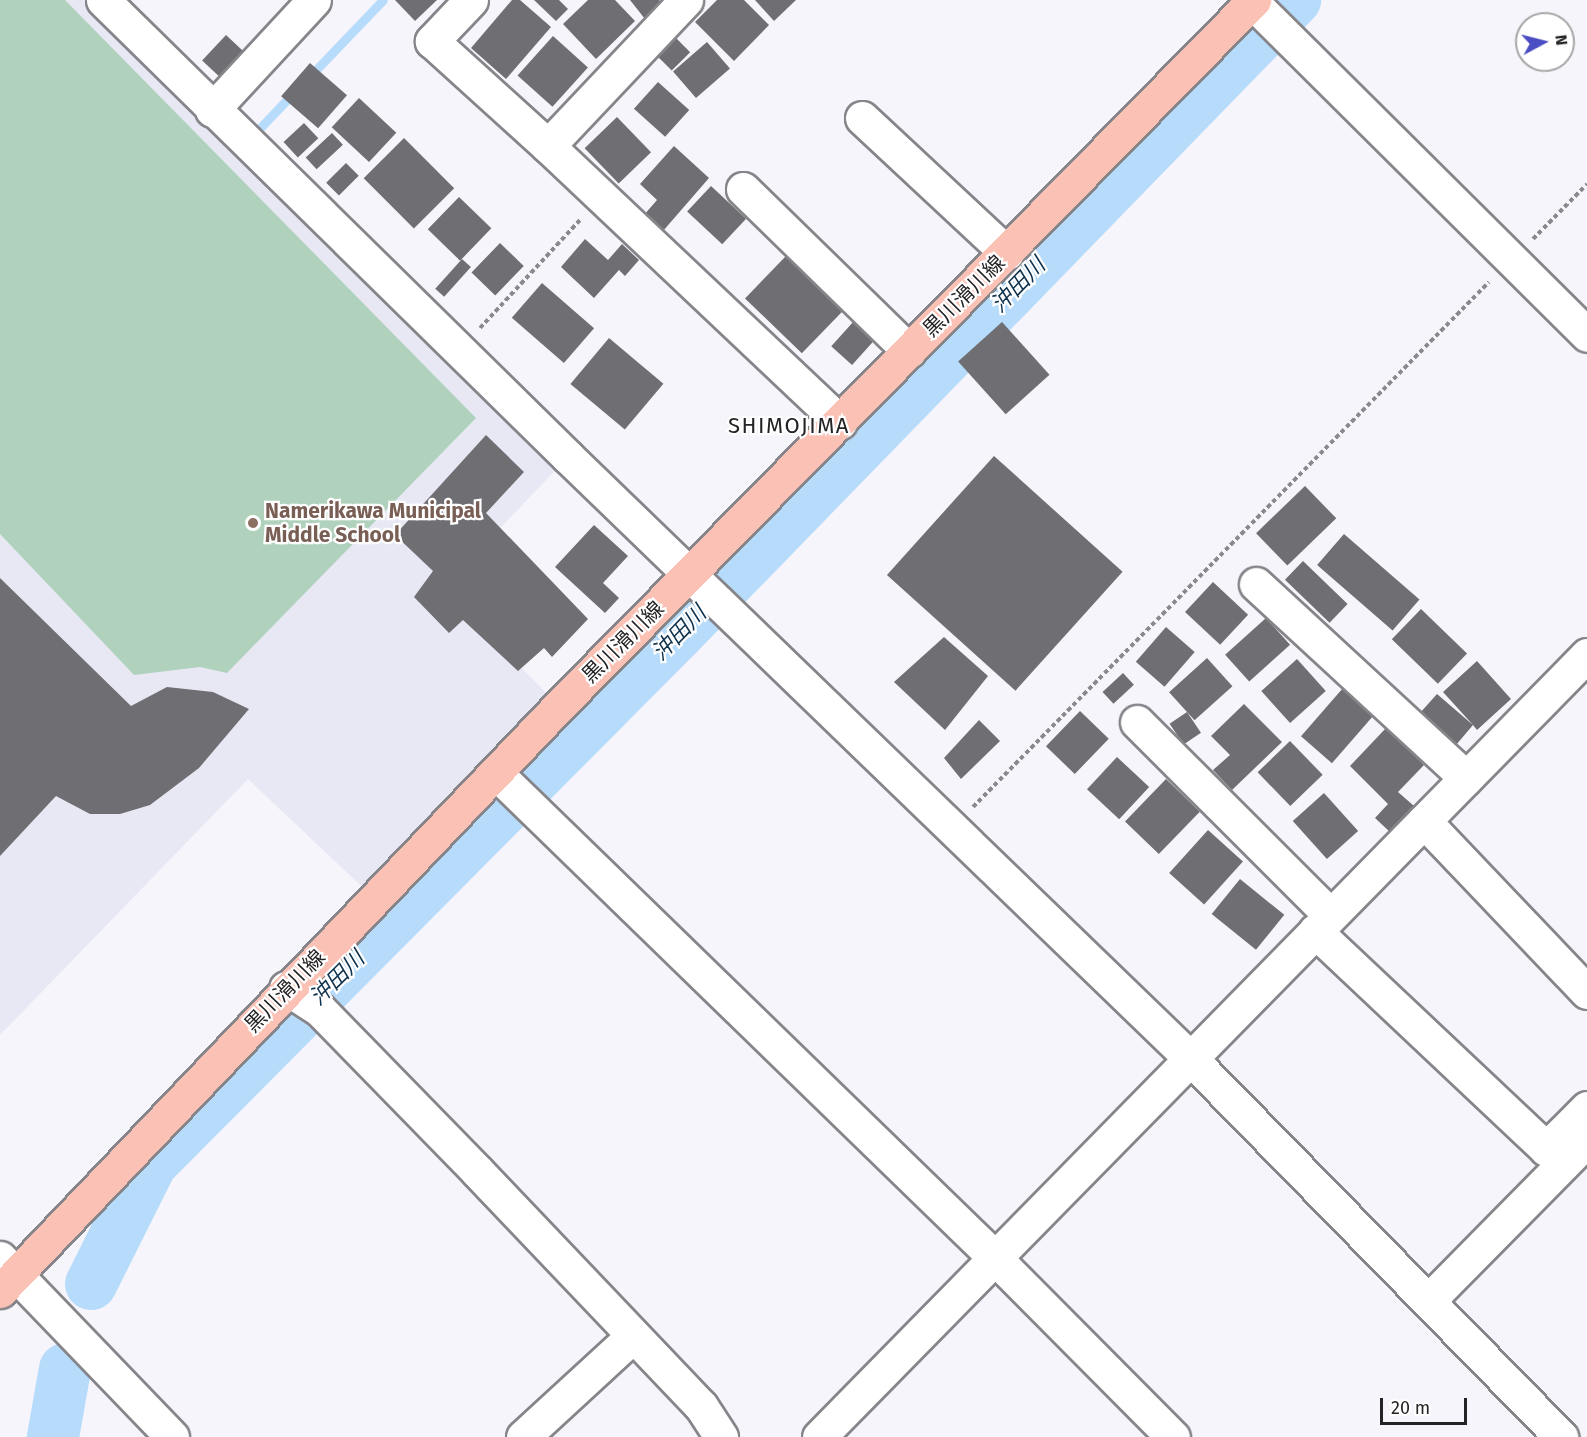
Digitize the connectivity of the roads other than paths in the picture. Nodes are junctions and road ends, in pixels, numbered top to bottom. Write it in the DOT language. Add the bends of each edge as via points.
graph roads {
  1 [pos="102,0"];
  2 [pos="314,0"];
  3 [pos="471,0"];
  4 [pos="686,0"];
  5 [pos="1252,1"];
  6 [pos="212,110"];
  7 [pos="862,118"];
  8 [pos="548,146"];
  9 [pos="743,189"];
  10 [pos="1007,253"];
  11 [pos="1587,335"];
  12 [pos="909,351"];
  13 [pos="840,422"];
  14 [pos="690,575"];
  15 [pos="1256,584"];
  16 [pos="1587,655"];
  17 [pos="1137,722"];
  18 [pos="496,773"];
  19 [pos="1466,778"];
  20 [pos="1424,821"];
  21 [pos="1323,923"];
  22 [pos="286,988"];
  23 [pos="1587,992"];
  24 [pos="1192,1060"];
  25 [pos="1587,1108"];
  26 [pos="1587,1140"];
  27 [pos="994,1257"];
  28 [pos="5,1275"];
  29 [pos="1428,1301"];
  30 [pos="633,1335"];
  31 [pos="172,1437"];
  32 [pos="523,1437"];
  33 [pos="721,1437"];
  34 [pos="819,1437"];
  35 [pos="1173,1437"];
  36 [pos="1561,1437"];
  1 -- 6 [label="street"];
  2 -- 6 [label="street"];
  3 -- 8 [label="street" via="432,41"];
  4 -- 8 [label="street"];
  5 -- 10 [label="main road, 黒川滑川線"];
  5 -- 11 [label="street"];
  6 -- 14 [label="street"];
  7 -- 10 [label="street"];
  8 -- 13 [label="street"];
  9 -- 12 [label="street"];
  10 -- 12 [label="main road, 黒川滑川線"];
  12 -- 13 [label="main road, 黒川滑川線"];
  13 -- 14 [label="main road, 黒川滑川線"];
  14 -- 18 [label="main road, 黒川滑川線"];
  14 -- 24 [label="street"];
  15 -- 19 [label="street"];
  16 -- 19 [label="street"];
  17 -- 21 [label="street"];
  18 -- 22 [label="main road, 黒川滑川線"];
  18 -- 27 [label="street"];
  19 -- 20 [label="street"];
  20 -- 21 [label="street"];
  20 -- 23 [label="street"];
  21 -- 24 [label="street"];
  21 -- 25 [label="street" via="1546,1149"];
  22 -- 28 [label="main road, 黒川滑川線"];
  22 -- 30 [label="street" via="320,1010"];
  24 -- 27 [label="street"];
  24 -- 29 [label="street"];
  26 -- 29 [label="street"];
  27 -- 34 [label="street"];
  27 -- 35 [label="street"];
  28 -- 31 [label="street"];
  29 -- 36 [label="street"];
  30 -- 32 [label="street"];
  30 -- 33 [label="street" via="701,1406"];
}
